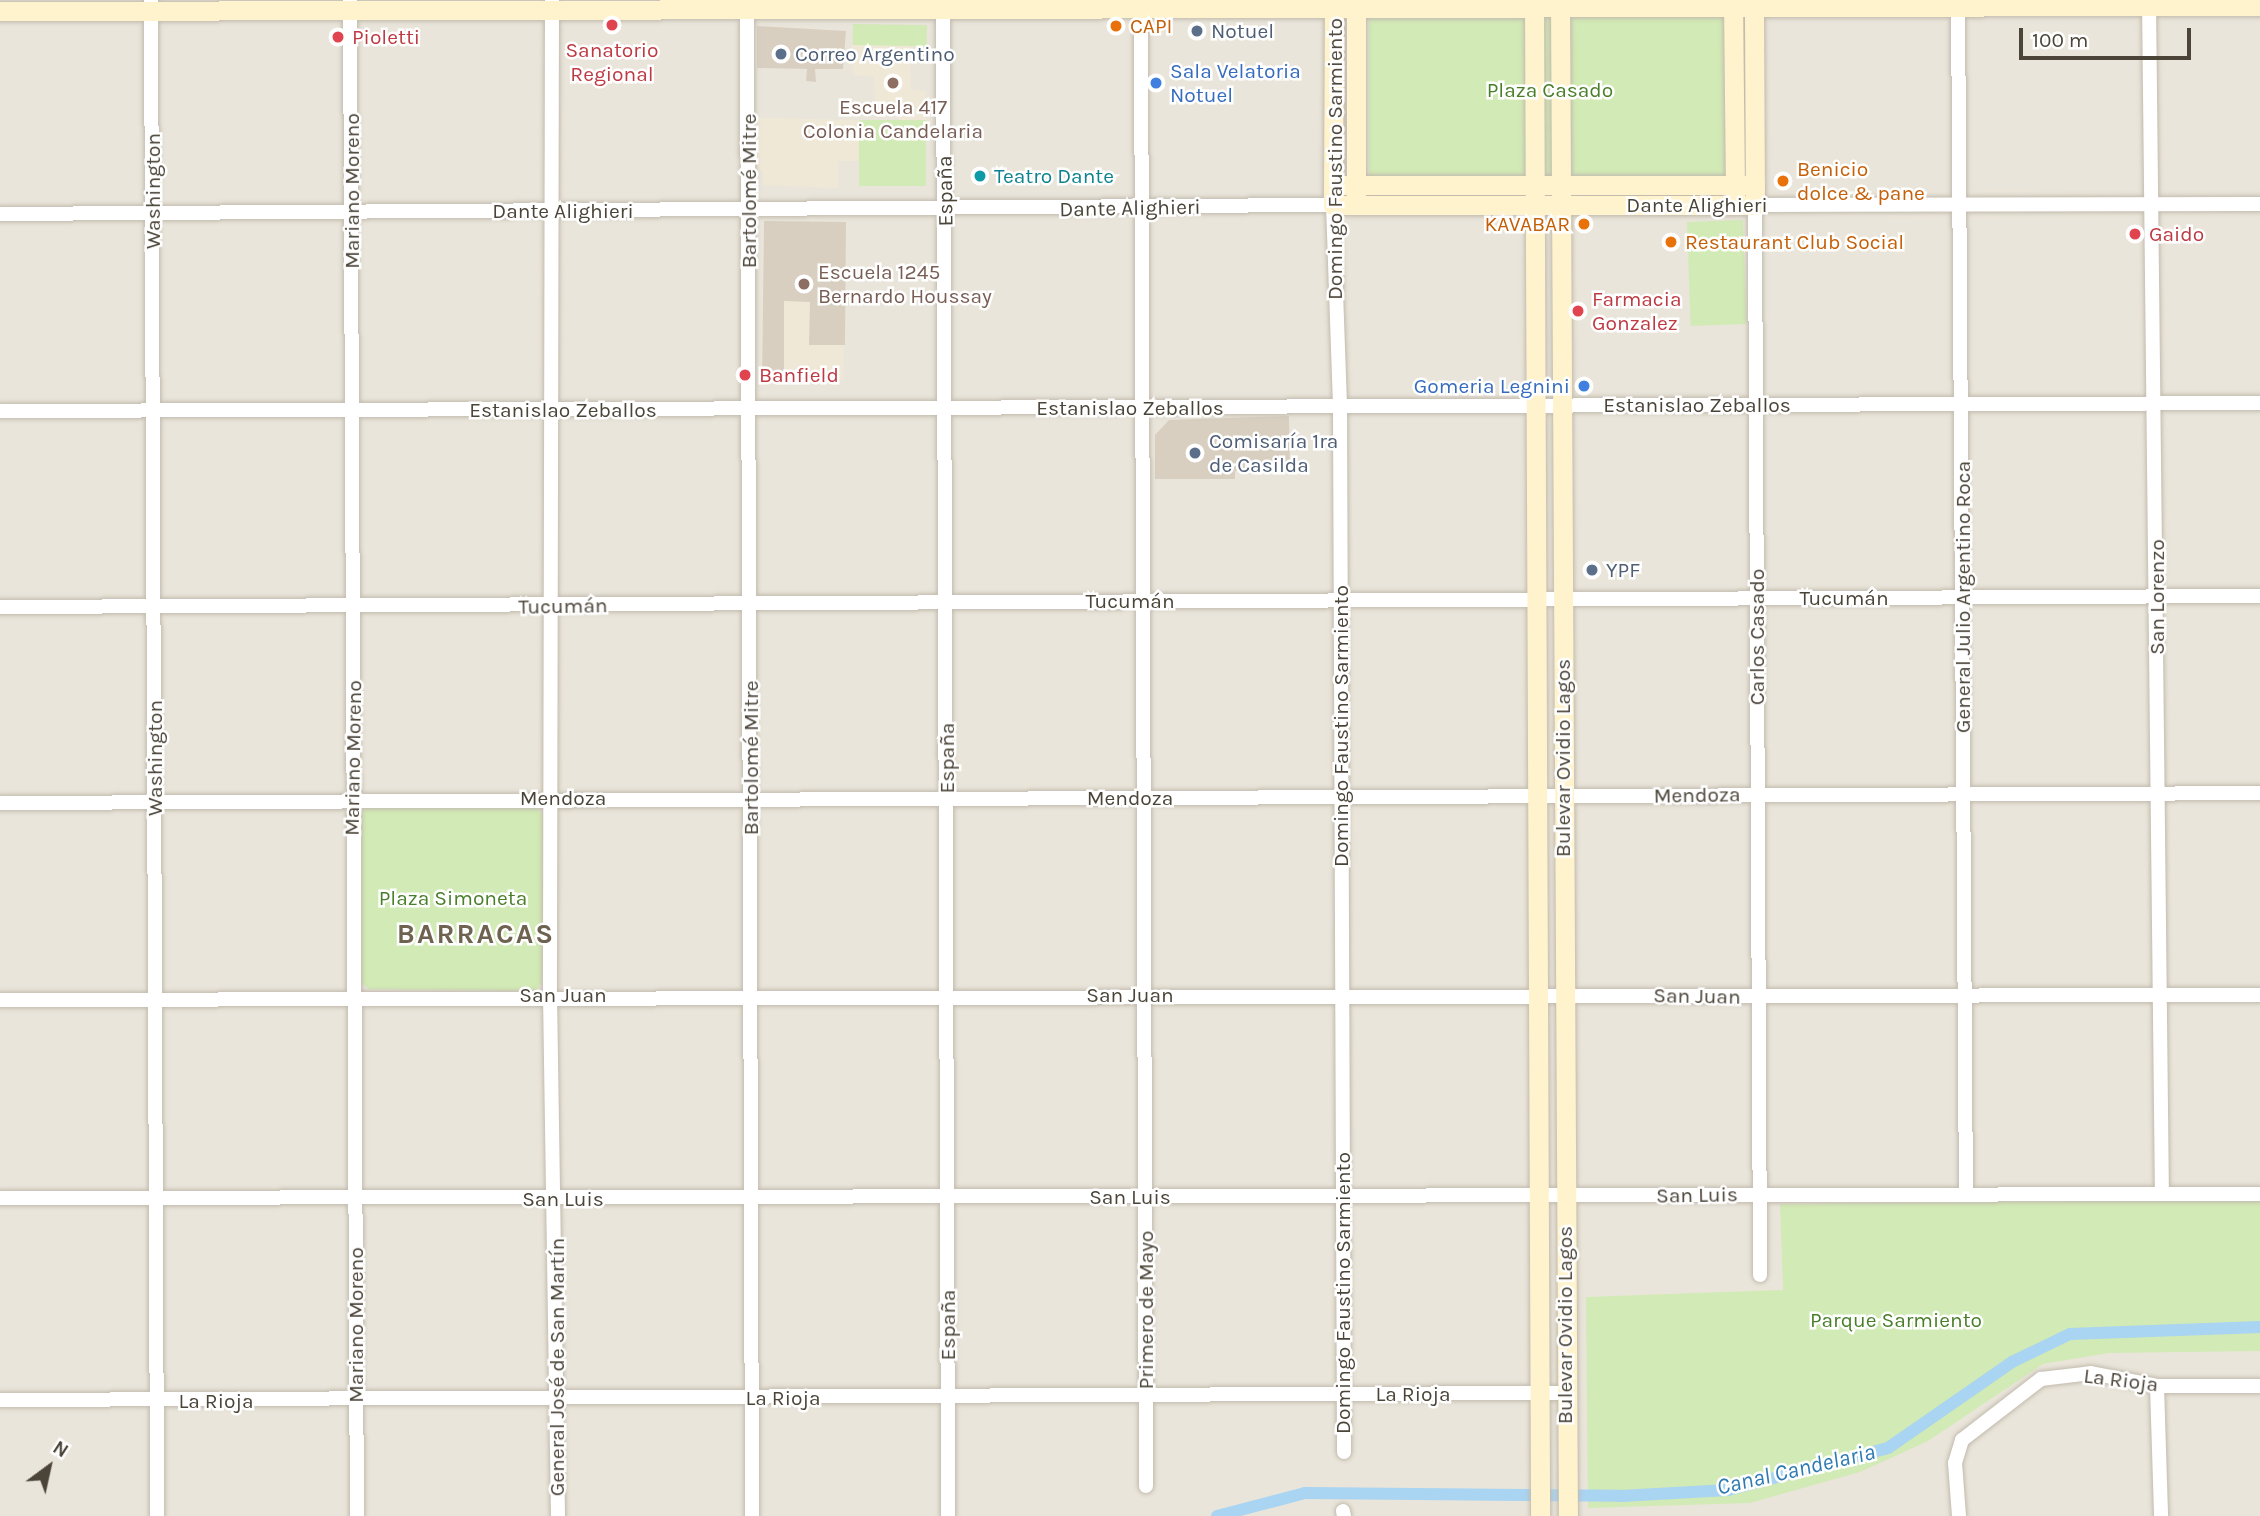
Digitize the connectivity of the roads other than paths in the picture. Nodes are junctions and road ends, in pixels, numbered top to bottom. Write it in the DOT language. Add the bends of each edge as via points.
graph roads {
  1 [pos="1733,3"];
  2 [pos="1754,3"];
  3 [pos="2150,3"];
  4 [pos="1140,4"];
  5 [pos="1334,4"];
  6 [pos="1356,4"];
  7 [pos="1534,4"];
  8 [pos="1560,4"];
  9 [pos="1958,4"];
  10 [pos="151,5"];
  11 [pos="351,5"];
  12 [pos="552,5"];
  13 [pos="747,5"];
  14 [pos="943,5"];
  15 [pos="2260,6"];
  16 [pos="0,11"];
  17 [pos="1535,184"];
  18 [pos="1734,184"];
  19 [pos="1334,185"];
  20 [pos="1560,185"];
  21 [pos="1755,185"];
  22 [pos="1356,194"];
  23 [pos="1536,204"];
  24 [pos="2153,204"];
  25 [pos="2260,204"];
  26 [pos="1333,205"];
  27 [pos="1560,205"];
  28 [pos="1745,205"];
  29 [pos="1961,205"];
  30 [pos="946,209"];
  31 [pos="1143,209"];
  32 [pos="750,210"];
  33 [pos="554,211"];
  34 [pos="353,212"];
  35 [pos="153,213"];
  36 [pos="0,214"];
  37 [pos="2260,403"];
  38 [pos="1758,404"];
  39 [pos="2155,404"];
  40 [pos="1962,405"];
  41 [pos="1536,406"];
  42 [pos="1562,406"];
  43 [pos="1340,407"];
  44 [pos="151,408"];
  45 [pos="1143,408"];
  46 [pos="946,409"];
  47 [pos="351,410"];
  48 [pos="750,410"];
  49 [pos="0,411"];
  50 [pos="554,411"];
  51 [pos="1537,596"];
  52 [pos="1563,596"];
  53 [pos="2260,596"];
  54 [pos="2157,597"];
  55 [pos="1758,598"];
  56 [pos="1964,598"];
  57 [pos="1341,600"];
  58 [pos="1144,601"];
  59 [pos="947,602"];
  60 [pos="751,603"];
  61 [pos="355,606"];
  62 [pos="552,606"];
  63 [pos="0,607"];
  64 [pos="156,607"];
  65 [pos="2260,793"];
  66 [pos="1756,794"];
  67 [pos="1964,794"];
  68 [pos="2158,794"];
  69 [pos="1537,796"];
  70 [pos="1563,796"];
  71 [pos="1341,797"];
  72 [pos="552,798"];
  73 [pos="1144,798"];
  74 [pos="352,799"];
  75 [pos="751,799"];
  76 [pos="947,799"];
  77 [pos="155,802"];
  78 [pos="0,803"];
  79 [pos="1538,993"];
  80 [pos="1563,993"];
  81 [pos="1342,994"];
  82 [pos="355,995"];
  83 [pos="550,995"];
  84 [pos="1145,995"];
  85 [pos="2160,995"];
  86 [pos="2260,995"];
  87 [pos="751,996"];
  88 [pos="947,996"];
  89 [pos="1759,997"];
  90 [pos="1966,997"];
  91 [pos="155,999"];
  92 [pos="0,1000"];
  93 [pos="2162,1193"];
  94 [pos="1759,1194"];
  95 [pos="2260,1194"];
  96 [pos="1966,1195"];
  97 [pos="1343,1196"];
  98 [pos="1145,1197"];
  99 [pos="1539,1197"];
  100 [pos="1565,1197"];
  101 [pos="0,1198"];
  102 [pos="948,1198"];
  103 [pos="556,1199"];
  104 [pos="752,1199"];
  105 [pos="355,1200"];
  106 [pos="156,1201"];
  107 [pos="1760,1275"];
  108 [pos="2157,1386"];
  109 [pos="2260,1386"];
  110 [pos="1539,1393"];
  111 [pos="1566,1393"];
  112 [pos="1343,1394"];
  113 [pos="1146,1395"];
  114 [pos="948,1396"];
  115 [pos="752,1398"];
  116 [pos="557,1399"];
  117 [pos="0,1400"];
  118 [pos="356,1400"];
  119 [pos="156,1401"];
  120 [pos="1344,1452"];
  121 [pos="1146,1486"];
  122 [pos="157,1516"];
  123 [pos="357,1516"];
  124 [pos="558,1516"];
  125 [pos="752,1516"];
  126 [pos="948,1516"];
  127 [pos="1540,1516"];
  128 [pos="1568,1516"];
  129 [pos="1959,1516"];
  130 [pos="2161,1516"];
  1 -- 2 [label="main road"];
  1 -- 8 [label="main road"];
  1 -- 18 [label="main road, Carlos Casado"];
  2 -- 9 [label="main road"];
  2 -- 21 [label="main road, Carlos Casado"];
  3 -- 9 [label="main road"];
  3 -- 15 [label="main road"];
  3 -- 24 [label="street, San Lorenzo"];
  4 -- 5 [label="main road"];
  4 -- 14 [label="main road"];
  4 -- 31 [label="street, Primero de Mayo"];
  5 -- 6 [label="main road"];
  5 -- 19 [label="main road, Domingo Faustino Sarmiento"];
  6 -- 7 [label="main road"];
  6 -- 22 [label="main road, Domingo Faustino Sarmiento"];
  7 -- 8 [label="main road"];
  7 -- 17 [label="main road, Bulevar Ovidio Lagos"];
  8 -- 20 [label="main road, Bulevar Ovidio Lagos"];
  9 -- 29 [label="street, General Julio Argentino Roca"];
  10 -- 11 [label="main road"];
  10 -- 16 [label="main road"];
  10 -- 35 [label="street, Washington"];
  11 -- 12 [label="main road"];
  11 -- 34 [label="street, Mariano Moreno"];
  12 -- 13 [label="main road"];
  12 -- 33 [label="street, General José de San Martín"];
  13 -- 14 [label="main road"];
  13 -- 32 [label="street, Bartolomé Mitre"];
  14 -- 30 [label="street, España"];
  17 -- 20 [label="main road, Dante Alighieri"];
  17 -- 22 [label="main road, Dante Alighieri"];
  17 -- 23 [label="main road, Bulevar Ovidio Lagos"];
  18 -- 20 [label="main road, Dante Alighieri"];
  18 -- 21 [label="main road, Dante Alighieri"];
  18 -- 28 [label="main road, Carlos Casado"];
  19 -- 22 [label="main road, Dante Alighieri"];
  19 -- 26 [label="main road, Domingo Faustino Sarmiento"];
  20 -- 27 [label="main road, Bulevar Ovidio Lagos"];
  21 -- 28 [label="main road, Carlos Casado"];
  22 -- 23 [label="main road, Dante Alighieri"];
  22 -- 26 [label="main road, Dante Alighieri"];
  23 -- 27 [label="main road, Dante Alighieri"];
  23 -- 41 [label="main road, Bulevar Ovidio Lagos"];
  24 -- 25 [label="street, Dante Alighieri"];
  24 -- 29 [label="street, Dante Alighieri"];
  24 -- 39 [label="street, San Lorenzo"];
  26 -- 31 [label="street, Dante Alighieri"];
  26 -- 43 [label="street, Domingo Faustino Sarmiento"];
  27 -- 28 [label="main road, Dante Alighieri"];
  27 -- 42 [label="main road, Bulevar Ovidio Lagos"];
  28 -- 29 [label="street, Dante Alighieri"];
  28 -- 38 [label="street, Carlos Casado"];
  29 -- 40 [label="street, General Julio Argentino Roca"];
  30 -- 31 [label="street, Dante Alighieri"];
  30 -- 32 [label="street, Dante Alighieri"];
  30 -- 46 [label="street, España"];
  31 -- 45 [label="street, Primero de Mayo"];
  32 -- 33 [label="street, Dante Alighieri"];
  32 -- 48 [label="street, Bartolomé Mitre"];
  33 -- 34 [label="street, Dante Alighieri"];
  33 -- 50 [label="street, General José de San Martín"];
  34 -- 35 [label="street, Dante Alighieri"];
  34 -- 47 [label="street, Mariano Moreno"];
  35 -- 36 [label="street, Dante Alighieri"];
  35 -- 44 [label="street, Washington"];
  37 -- 39 [label="street, Estanislao Zeballos"];
  38 -- 40 [label="street, Estanislao Zeballos"];
  38 -- 42 [label="street, Estanislao Zeballos"];
  38 -- 55 [label="street, Carlos Casado"];
  39 -- 40 [label="street, Estanislao Zeballos"];
  39 -- 54 [label="street, San Lorenzo"];
  40 -- 56 [label="street, General Julio Argentino Roca"];
  41 -- 42 [label="street, Estanislao Zeballos"];
  41 -- 43 [label="street, Estanislao Zeballos"];
  41 -- 51 [label="main road, Bulevar Ovidio Lagos"];
  42 -- 52 [label="main road, Bulevar Ovidio Lagos"];
  43 -- 45 [label="street, Estanislao Zeballos"];
  43 -- 57 [label="street, Domingo Faustino Sarmiento"];
  44 -- 47 [label="street, Estanislao Zeballos"];
  44 -- 49 [label="street, Estanislao Zeballos"];
  44 -- 64 [label="street, Washington"];
  45 -- 46 [label="street, Estanislao Zeballos"];
  45 -- 58 [label="street, Primero de Mayo"];
  46 -- 48 [label="street, Estanislao Zeballos"];
  46 -- 59 [label="street, España"];
  47 -- 50 [label="street, Estanislao Zeballos"];
  47 -- 61 [label="street, Mariano Moreno"];
  48 -- 50 [label="street, Estanislao Zeballos"];
  48 -- 60 [label="street, Bartolomé Mitre"];
  50 -- 62 [label="street, General José de San Martín"];
  51 -- 52 [label="street, Tucumán"];
  51 -- 57 [label="street, Tucumán"];
  51 -- 69 [label="main road, Bulevar Ovidio Lagos"];
  52 -- 55 [label="street, Tucumán"];
  52 -- 70 [label="main road, Bulevar Ovidio Lagos"];
  53 -- 54 [label="street, Tucumán"];
  54 -- 56 [label="street, Tucumán"];
  54 -- 68 [label="street, San Lorenzo"];
  55 -- 56 [label="street, Tucumán"];
  55 -- 66 [label="street, Carlos Casado"];
  56 -- 67 [label="street, General Julio Argentino Roca"];
  57 -- 58 [label="street, Tucumán"];
  57 -- 71 [label="street, Domingo Faustino Sarmiento"];
  58 -- 59 [label="street, Tucumán"];
  58 -- 73 [label="street, Primero de Mayo"];
  59 -- 60 [label="street, Tucumán"];
  59 -- 76 [label="street, España"];
  60 -- 62 [label="street, Tucumán"];
  60 -- 75 [label="street, Bartolomé Mitre"];
  61 -- 62 [label="street, Tucumán"];
  61 -- 64 [label="street, Tucumán"];
  61 -- 74 [label="street, Mariano Moreno"];
  62 -- 72 [label="street, General José de San Martín"];
  63 -- 64 [label="street, Tucumán"];
  64 -- 77 [label="street, Washington"];
  65 -- 68 [label="street, Mendoza"];
  66 -- 67 [label="street, Mendoza"];
  66 -- 70 [label="street, Mendoza"];
  66 -- 89 [label="street, Carlos Casado"];
  67 -- 68 [label="street, Mendoza"];
  67 -- 90 [label="street, General Julio Argentino Roca"];
  68 -- 85 [label="street, San Lorenzo"];
  69 -- 70 [label="street, Mendoza"];
  69 -- 71 [label="street, Mendoza"];
  69 -- 79 [label="main road, Bulevar Ovidio Lagos"];
  70 -- 80 [label="main road, Bulevar Ovidio Lagos"];
  71 -- 73 [label="street, Mendoza"];
  71 -- 81 [label="street, Domingo Faustino Sarmiento"];
  72 -- 74 [label="street, Mendoza"];
  72 -- 75 [label="street, Mendoza"];
  72 -- 83 [label="street, General José de San Martín"];
  73 -- 76 [label="street, Mendoza"];
  73 -- 84 [label="street, Primero de Mayo"];
  74 -- 77 [label="street, Mendoza"];
  74 -- 82 [label="street, Mariano Moreno"];
  75 -- 76 [label="street, Mendoza"];
  75 -- 87 [label="street, Bartolomé Mitre"];
  76 -- 88 [label="street, España"];
  77 -- 78 [label="street, Mendoza"];
  77 -- 91 [label="street, Washington"];
  79 -- 80 [label="street, San Juan"];
  79 -- 81 [label="street, San Juan"];
  79 -- 99 [label="main road, Bulevar Ovidio Lagos"];
  80 -- 89 [label="street, San Juan"];
  80 -- 100 [label="main road, Bulevar Ovidio Lagos"];
  81 -- 84 [label="street, San Juan"];
  81 -- 97 [label="street, Domingo Faustino Sarmiento"];
  82 -- 83 [label="street, San Juan"];
  82 -- 91 [label="street, San Juan"];
  82 -- 105 [label="street, Mariano Moreno"];
  83 -- 87 [label="street, San Juan"];
  83 -- 103 [label="street, General José de San Martín"];
  84 -- 88 [label="street, San Juan"];
  84 -- 98 [label="street, Primero de Mayo"];
  85 -- 86 [label="street, San Juan"];
  85 -- 90 [label="street, San Juan"];
  85 -- 93 [label="street, San Lorenzo"];
  87 -- 88 [label="street, San Juan"];
  87 -- 104 [label="street, Bartolomé Mitre"];
  88 -- 102 [label="street, España"];
  89 -- 90 [label="street, San Juan"];
  89 -- 94 [label="street, Carlos Casado"];
  90 -- 96 [label="street, General Julio Argentino Roca"];
  91 -- 92 [label="street, San Juan"];
  91 -- 106 [label="street, Washington"];
  93 -- 95 [label="street, San Luis"];
  93 -- 96 [label="street, San Luis"];
  94 -- 96 [label="street, San Luis"];
  94 -- 100 [label="street, San Luis"];
  94 -- 107 [label="street, Carlos Casado"];
  97 -- 98 [label="street, San Luis"];
  97 -- 99 [label="street, San Luis"];
  97 -- 112 [label="street, Domingo Faustino Sarmiento"];
  98 -- 102 [label="street, San Luis"];
  98 -- 113 [label="street, Primero de Mayo"];
  99 -- 100 [label="street, San Luis"];
  99 -- 110 [label="main road, Bulevar Ovidio Lagos"];
  100 -- 111 [label="main road, Bulevar Ovidio Lagos"];
  101 -- 106 [label="street, San Luis"];
  102 -- 104 [label="street, San Luis"];
  102 -- 114 [label="street, España"];
  103 -- 104 [label="street, San Luis"];
  103 -- 105 [label="street, San Luis"];
  103 -- 116 [label="street, General José de San Martín"];
  104 -- 115 [label="street, Bartolomé Mitre"];
  105 -- 106 [label="street, San Luis"];
  105 -- 118 [label="street, Mariano Moreno"];
  106 -- 119 [label="street, Washington"];
  108 -- 109 [label="street, La Rioja"];
  108 -- 129 [label="street, La Rioja" via="2091,1373 2041,1379 1962,1440 1955,1463"];
  108 -- 130 [label="street"];
  110 -- 111 [label="street, La Rioja"];
  110 -- 112 [label="street, La Rioja"];
  110 -- 127 [label="main road, Bulevar Ovidio Lagos"];
  111 -- 128 [label="main road, Bulevar Ovidio Lagos"];
  112 -- 113 [label="street, La Rioja"];
  112 -- 120 [label="street, Domingo Faustino Sarmiento"];
  113 -- 114 [label="street, La Rioja"];
  113 -- 121 [label="street, Primero de Mayo"];
  114 -- 115 [label="street, La Rioja"];
  114 -- 126 [label="street, España"];
  115 -- 116 [label="street, La Rioja"];
  115 -- 125 [label="street, Bartolomé Mitre"];
  116 -- 118 [label="street, La Rioja"];
  116 -- 124 [label="street, General José de San Martín"];
  117 -- 119 [label="street, La Rioja"];
  118 -- 119 [label="street, La Rioja"];
  118 -- 123 [label="street, Mariano Moreno"];
  119 -- 122 [label="street, Washington"];
}
